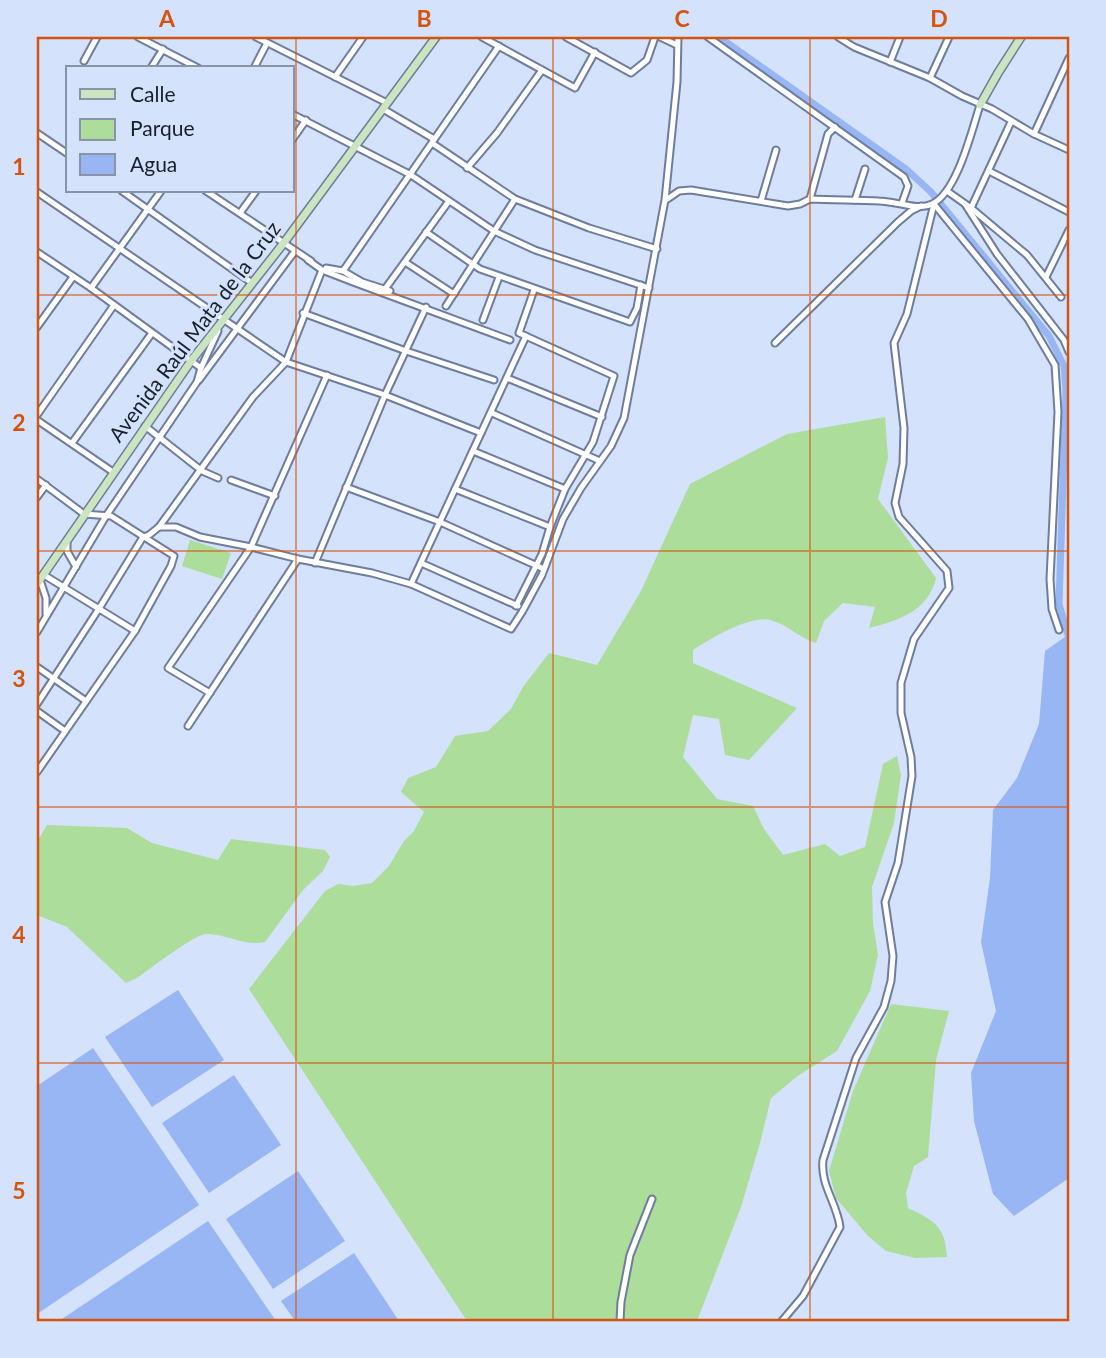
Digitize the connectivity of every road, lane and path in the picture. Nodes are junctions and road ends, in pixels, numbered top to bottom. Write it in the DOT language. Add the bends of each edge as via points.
graph roads {
  1 [pos="97,37"];
  2 [pos="138,37"];
  3 [pos="256,37"];
  4 [pos="436,37"];
  5 [pos="482,37"];
  6 [pos="566,37"];
  7 [pos="658,37"];
  8 [pos="678,37"];
  9 [pos="708,37"];
  10 [pos="840,37"];
  11 [pos="900,37"];
  12 [pos="949,37"];
  13 [pos="1021,37"];
  14 [pos="359,38"];
  15 [pos="267,43"];
  16 [pos="677,45"];
  17 [pos="499,46"];
  18 [pos="163,49"];
  19 [pos="595,52"];
  20 [pos="1069,58"];
  21 [pos="84,61"];
  22 [pos="890,62"];
  23 [pos="152,66"];
  24 [pos="194,66"];
  25 [pos="255,66"];
  26 [pos="542,70"];
  27 [pos="335,77"];
  28 [pos="930,78"];
  29 [pos="980,105"];
  30 [pos="385,106"];
  31 [pos="294,115"];
  32 [pos="306,120"];
  33 [pos="1012,122"];
  34 [pos="835,127"];
  35 [pos="37,133"];
  36 [pos="1034,134"];
  37 [pos="294,137"];
  38 [pos="433,141"];
  39 [pos="356,146"];
  40 [pos="776,150"];
  41 [pos="1069,150"];
  42 [pos="66,153"];
  43 [pos="467,168"];
  44 [pos="865,169"];
  45 [pos="989,171"];
  46 [pos="411,176"];
  47 [pos="668,185"];
  48 [pos="691,190"];
  49 [pos="947,191"];
  50 [pos="37,192"];
  51 [pos="123,192"];
  52 [pos="160,192"];
  53 [pos="208,192"];
  54 [pos="255,192"];
  55 [pos="515,199"];
  56 [pos="810,199"];
  57 [pos="666,200"];
  58 [pos="855,200"];
  59 [pos="449,201"];
  60 [pos="761,201"];
  61 [pos="901,203"];
  62 [pos="933,204"];
  63 [pos="921,206"];
  64 [pos="968,206"];
  65 [pos="148,209"];
  66 [pos="1069,212"];
  67 [pos="240,213"];
  68 [pos="898,222"];
  69 [pos="1069,230"];
  70 [pos="494,231"];
  71 [pos="426,232"];
  72 [pos="283,244"];
  73 [pos="657,249"];
  74 [pos="120,250"];
  75 [pos="295,251"];
  76 [pos="37,253"];
  77 [pos="308,260"];
  78 [pos="405,262"];
  79 [pos="472,265"];
  80 [pos="322,270"];
  81 [pos="343,271"];
  82 [pos="1046,276"];
  83 [pos="73,277"];
  84 [pos="499,277"];
  85 [pos="252,283"];
  86 [pos="641,285"];
  87 [pos="91,288"];
  88 [pos="649,288"];
  89 [pos="534,290"];
  90 [pos="454,294"];
  91 [pos="1060,297"];
  92 [pos="114,305"];
  93 [pos="446,306"];
  94 [pos="426,307"];
  95 [pos="303,313"];
  96 [pos="37,314"];
  97 [pos="43,319"];
  98 [pos="223,319"];
  99 [pos="483,320"];
  100 [pos="37,327"];
  101 [pos="237,329"];
  102 [pos="152,333"];
  103 [pos="526,337"];
  104 [pos="510,340"];
  105 [pos="775,343"];
  106 [pos="406,351"];
  107 [pos="1069,352"];
  108 [pos="191,361"];
  109 [pos="286,362"];
  110 [pos="201,369"];
  111 [pos="327,375"];
  112 [pos="507,378"];
  113 [pos="494,380"];
  114 [pos="197,382"];
  115 [pos="385,396"];
  116 [pos="492,413"];
  117 [pos="602,417"];
  118 [pos="37,418"];
  119 [pos="145,426"];
  120 [pos="481,433"];
  121 [pos="158,437"];
  122 [pos="72,443"];
  123 [pos="473,451"];
  124 [pos="587,454"];
  125 [pos="600,461"];
  126 [pos="202,471"];
  127 [pos="113,472"];
  128 [pos="218,478"];
  129 [pos="37,479"];
  130 [pos="231,480"];
  131 [pos="46,485"];
  132 [pos="346,487"];
  133 [pos="455,489"];
  134 [pos="565,489"];
  135 [pos="275,496"];
  136 [pos="37,497"];
  137 [pos="84,514"];
  138 [pos="106,516"];
  139 [pos="440,522"];
  140 [pos="159,527"];
  141 [pos="550,527"];
  142 [pos="143,537"];
  143 [pos="67,541"];
  144 [pos="251,547"];
  145 [pos="298,559"];
  146 [pos="315,562"];
  147 [pos="421,563"];
  148 [pos="537,566"];
  149 [pos="76,567"];
  150 [pos="544,569"];
  151 [pos="40,580"];
  152 [pos="411,584"];
  153 [pos="64,587"];
  154 [pos="516,606"];
  155 [pos="100,607"];
  156 [pos="524,609"];
  157 [pos="46,617"];
  158 [pos="1059,630"];
  159 [pos="135,631"];
  160 [pos="37,632"];
  161 [pos="37,667"];
  162 [pos="54,680"];
  163 [pos="210,693"];
  164 [pos="86,701"];
  165 [pos="37,704"];
  166 [pos="37,711"];
  167 [pos="188,726"];
  168 [pos="65,731"];
  169 [pos="37,772"];
  170 [pos="652,1199"];
  171 [pos="620,1321"];
  172 [pos="782,1321"];
  1 -- 21 [label="street"];
  2 -- 18 [label="street"];
  3 -- 15 [label="street"];
  4 -- 30 [label="street, Avenida Raúl Mata de la Cruz"];
  5 -- 17 [label="street"];
  6 -- 19 [label="street"];
  7 -- 16 [label="street"];
  7 -- 19 [label="street" via="647,60 631,73"];
  8 -- 16 [label="street"];
  9 -- 34 [label="street"];
  10 -- 22 [label="street"];
  11 -- 22 [label="street"];
  12 -- 28 [label="street"];
  13 -- 29 [label="street"];
  14 -- 27 [label="street"];
  15 -- 25 [label="street"];
  15 -- 27 [label="street"];
  16 -- 47 [label="street"];
  17 -- 26 [label="street"];
  17 -- 38 [label="street"];
  18 -- 23 [label="street"];
  18 -- 24 [label="street"];
  19 -- 26 [label="street" via="575,88"];
  20 -- 36 [label="street"];
  22 -- 28 [label="street"];
  26 -- 43 [label="street"];
  27 -- 30 [label="street"];
  28 -- 29 [label="street"];
  29 -- 33 [label="street"];
  29 -- 49 [label="street"];
  30 -- 38 [label="street"];
  30 -- 39 [label="street, Avenida Raúl Mata de la Cruz"];
  31 -- 32 [label="street"];
  32 -- 37 [label="street"];
  32 -- 39 [label="street"];
  33 -- 36 [label="street"];
  33 -- 45 [label="street"];
  34 -- 56 [label="street" via="828,134"];
  34 -- 61 [label="street" via="904,177 908,186"];
  35 -- 42 [label="street"];
  36 -- 41 [label="street"];
  38 -- 43 [label="street"];
  38 -- 46 [label="street"];
  39 -- 46 [label="street"];
  39 -- 72 [label="street, Avenida Raúl Mata de la Cruz"];
  40 -- 60 [label="street"];
  43 -- 55 [label="street"];
  44 -- 58 [label="street"];
  45 -- 64 [label="street"];
  45 -- 66 [label="street"];
  46 -- 59 [label="street"];
  46 -- 81 [label="street"];
  47 -- 48 [label="street"];
  47 -- 57 [label="street"];
  48 -- 57 [label="street" via="679,191"];
  48 -- 60 [label="street"];
  49 -- 62 [label="street"];
  49 -- 64 [label="street"];
  50 -- 74 [label="street"];
  51 -- 65 [label="street"];
  52 -- 65 [label="street"];
  53 -- 67 [label="street"];
  54 -- 67 [label="street"];
  55 -- 70 [label="street"];
  55 -- 73 [label="street"];
  56 -- 58 [label="street"];
  56 -- 60 [label="street" via="788,206"];
  57 -- 73 [label="street"];
  58 -- 61 [label="street"];
  59 -- 70 [label="street"];
  59 -- 71 [label="street"];
  61 -- 63 [label="street"];
  61 -- 68 [label="street"];
  62 -- 63 [label="street"];
  62 -- 158 [label="street" via="1028,319 1055,365 1058,412 1050,579"];
  62 -- 172 [label="street" via="907,314 894,343 904,428 895,503 899,517 947,571 949,588 914,639 901,683 901,713 912,776 898,863 885,902 893,956 891,981 884,1007 850,1072 822,1170 840,1227 803,1296"];
  63 -- 68 [label="street"];
  64 -- 82 [label="street"];
  64 -- 107 [label="street"];
  65 -- 74 [label="street"];
  65 -- 85 [label="street"];
  67 -- 72 [label="street"];
  68 -- 105 [label="street"];
  69 -- 82 [label="street"];
  70 -- 79 [label="street"];
  70 -- 86 [label="street" via="535,250"];
  71 -- 78 [label="street"];
  71 -- 79 [label="street"];
  72 -- 75 [label="street"];
  72 -- 85 [label="street, Avenida Raúl Mata de la Cruz"];
  73 -- 88 [label="street"];
  74 -- 87 [label="street"];
  74 -- 98 [label="street"];
  75 -- 77 [label="street"];
  75 -- 101 [label="street"];
  76 -- 83 [label="street"];
  77 -- 80 [label="street"];
  77 -- 81 [label="street"];
  78 -- 81 [label="street" via="388,290"];
  78 -- 90 [label="street"];
  79 -- 84 [label="street"];
  79 -- 90 [label="street"];
  80 -- 94 [label="street"];
  80 -- 95 [label="street"];
  82 -- 91 [label="street"];
  83 -- 87 [label="street"];
  83 -- 97 [label="street"];
  84 -- 89 [label="street"];
  84 -- 99 [label="street"];
  85 -- 98 [label="street, Avenida Raúl Mata de la Cruz"];
  86 -- 88 [label="street"];
  86 -- 89 [label="street" via="629,322"];
  87 -- 92 [label="street"];
  88 -- 125 [label="street" via="624,418"];
  89 -- 103 [label="street" via="519,331"];
  90 -- 93 [label="street"];
  92 -- 102 [label="street"];
  92 -- 118 [label="street"];
  94 -- 104 [label="street"];
  94 -- 106 [label="street"];
  95 -- 106 [label="street"];
  95 -- 109 [label="street"];
  96 -- 97 [label="street"];
  97 -- 100 [label="street"];
  98 -- 101 [label="street"];
  98 -- 108 [label="street, Avenida Raúl Mata de la Cruz"];
  98 -- 110 [label="street"];
  101 -- 109 [label="street"];
  101 -- 114 [label="street"];
  102 -- 108 [label="street"];
  102 -- 122 [label="street"];
  103 -- 112 [label="street"];
  103 -- 117 [label="street" via="614,376"];
  106 -- 113 [label="street"];
  106 -- 115 [label="street"];
  108 -- 110 [label="street"];
  108 -- 119 [label="street, Avenida Raúl Mata de la Cruz"];
  109 -- 111 [label="street"];
  109 -- 126 [label="street" via="253,397"];
  110 -- 114 [label="street"];
  111 -- 115 [label="street"];
  111 -- 135 [label="street"];
  112 -- 116 [label="street"];
  112 -- 117 [label="street"];
  114 -- 121 [label="street"];
  115 -- 120 [label="street"];
  115 -- 132 [label="street"];
  116 -- 120 [label="street"];
  116 -- 124 [label="street"];
  117 -- 124 [label="street"];
  118 -- 122 [label="street"];
  119 -- 121 [label="street"];
  119 -- 127 [label="street, Avenida Raúl Mata de la Cruz"];
  120 -- 123 [label="street"];
  121 -- 126 [label="street"];
  121 -- 138 [label="street"];
  122 -- 127 [label="street"];
  123 -- 133 [label="street"];
  123 -- 134 [label="street"];
  124 -- 125 [label="street"];
  124 -- 134 [label="street"];
  125 -- 150 [label="street" via="563,519"];
  126 -- 128 [label="street"];
  126 -- 140 [label="street"];
  127 -- 137 [label="street, Avenida Raúl Mata de la Cruz"];
  129 -- 131 [label="street"];
  130 -- 135 [label="street"];
  131 -- 136 [label="street"];
  131 -- 137 [label="street"];
  132 -- 139 [label="street"];
  132 -- 146 [label="street"];
  133 -- 139 [label="street"];
  133 -- 141 [label="street"];
  134 -- 141 [label="street"];
  135 -- 144 [label="street"];
  137 -- 138 [label="street"];
  137 -- 143 [label="street, Avenida Raúl Mata de la Cruz"];
  138 -- 142 [label="street"];
  138 -- 149 [label="street"];
  139 -- 147 [label="street"];
  139 -- 148 [label="street"];
  140 -- 142 [label="street"];
  140 -- 144 [label="street" via="176,527"];
  141 -- 148 [label="street"];
  142 -- 155 [label="street"];
  142 -- 159 [label="street" via="174,556"];
  143 -- 149 [label="street"];
  143 -- 151 [label="street, Avenida Raúl Mata de la Cruz"];
  144 -- 145 [label="street"];
  144 -- 163 [label="street" via="168,668"];
  145 -- 146 [label="street"];
  145 -- 163 [label="street"];
  146 -- 152 [label="street"];
  147 -- 152 [label="street"];
  147 -- 154 [label="street"];
  148 -- 150 [label="street"];
  148 -- 154 [label="street"];
  149 -- 153 [label="street"];
  150 -- 156 [label="street"];
  151 -- 153 [label="street"];
  151 -- 157 [label="street"];
  152 -- 156 [label="street" via="510,629"];
  153 -- 155 [label="street"];
  153 -- 157 [label="street"];
  154 -- 156 [label="street"];
  155 -- 159 [label="street"];
  155 -- 162 [label="street"];
  157 -- 160 [label="street"];
  159 -- 164 [label="street"];
  161 -- 162 [label="street"];
  162 -- 164 [label="street"];
  162 -- 165 [label="street"];
  163 -- 167 [label="street"];
  164 -- 168 [label="street"];
  166 -- 168 [label="street"];
  168 -- 169 [label="street"];
  170 -- 171 [label="street" via="630,1255"];
}
